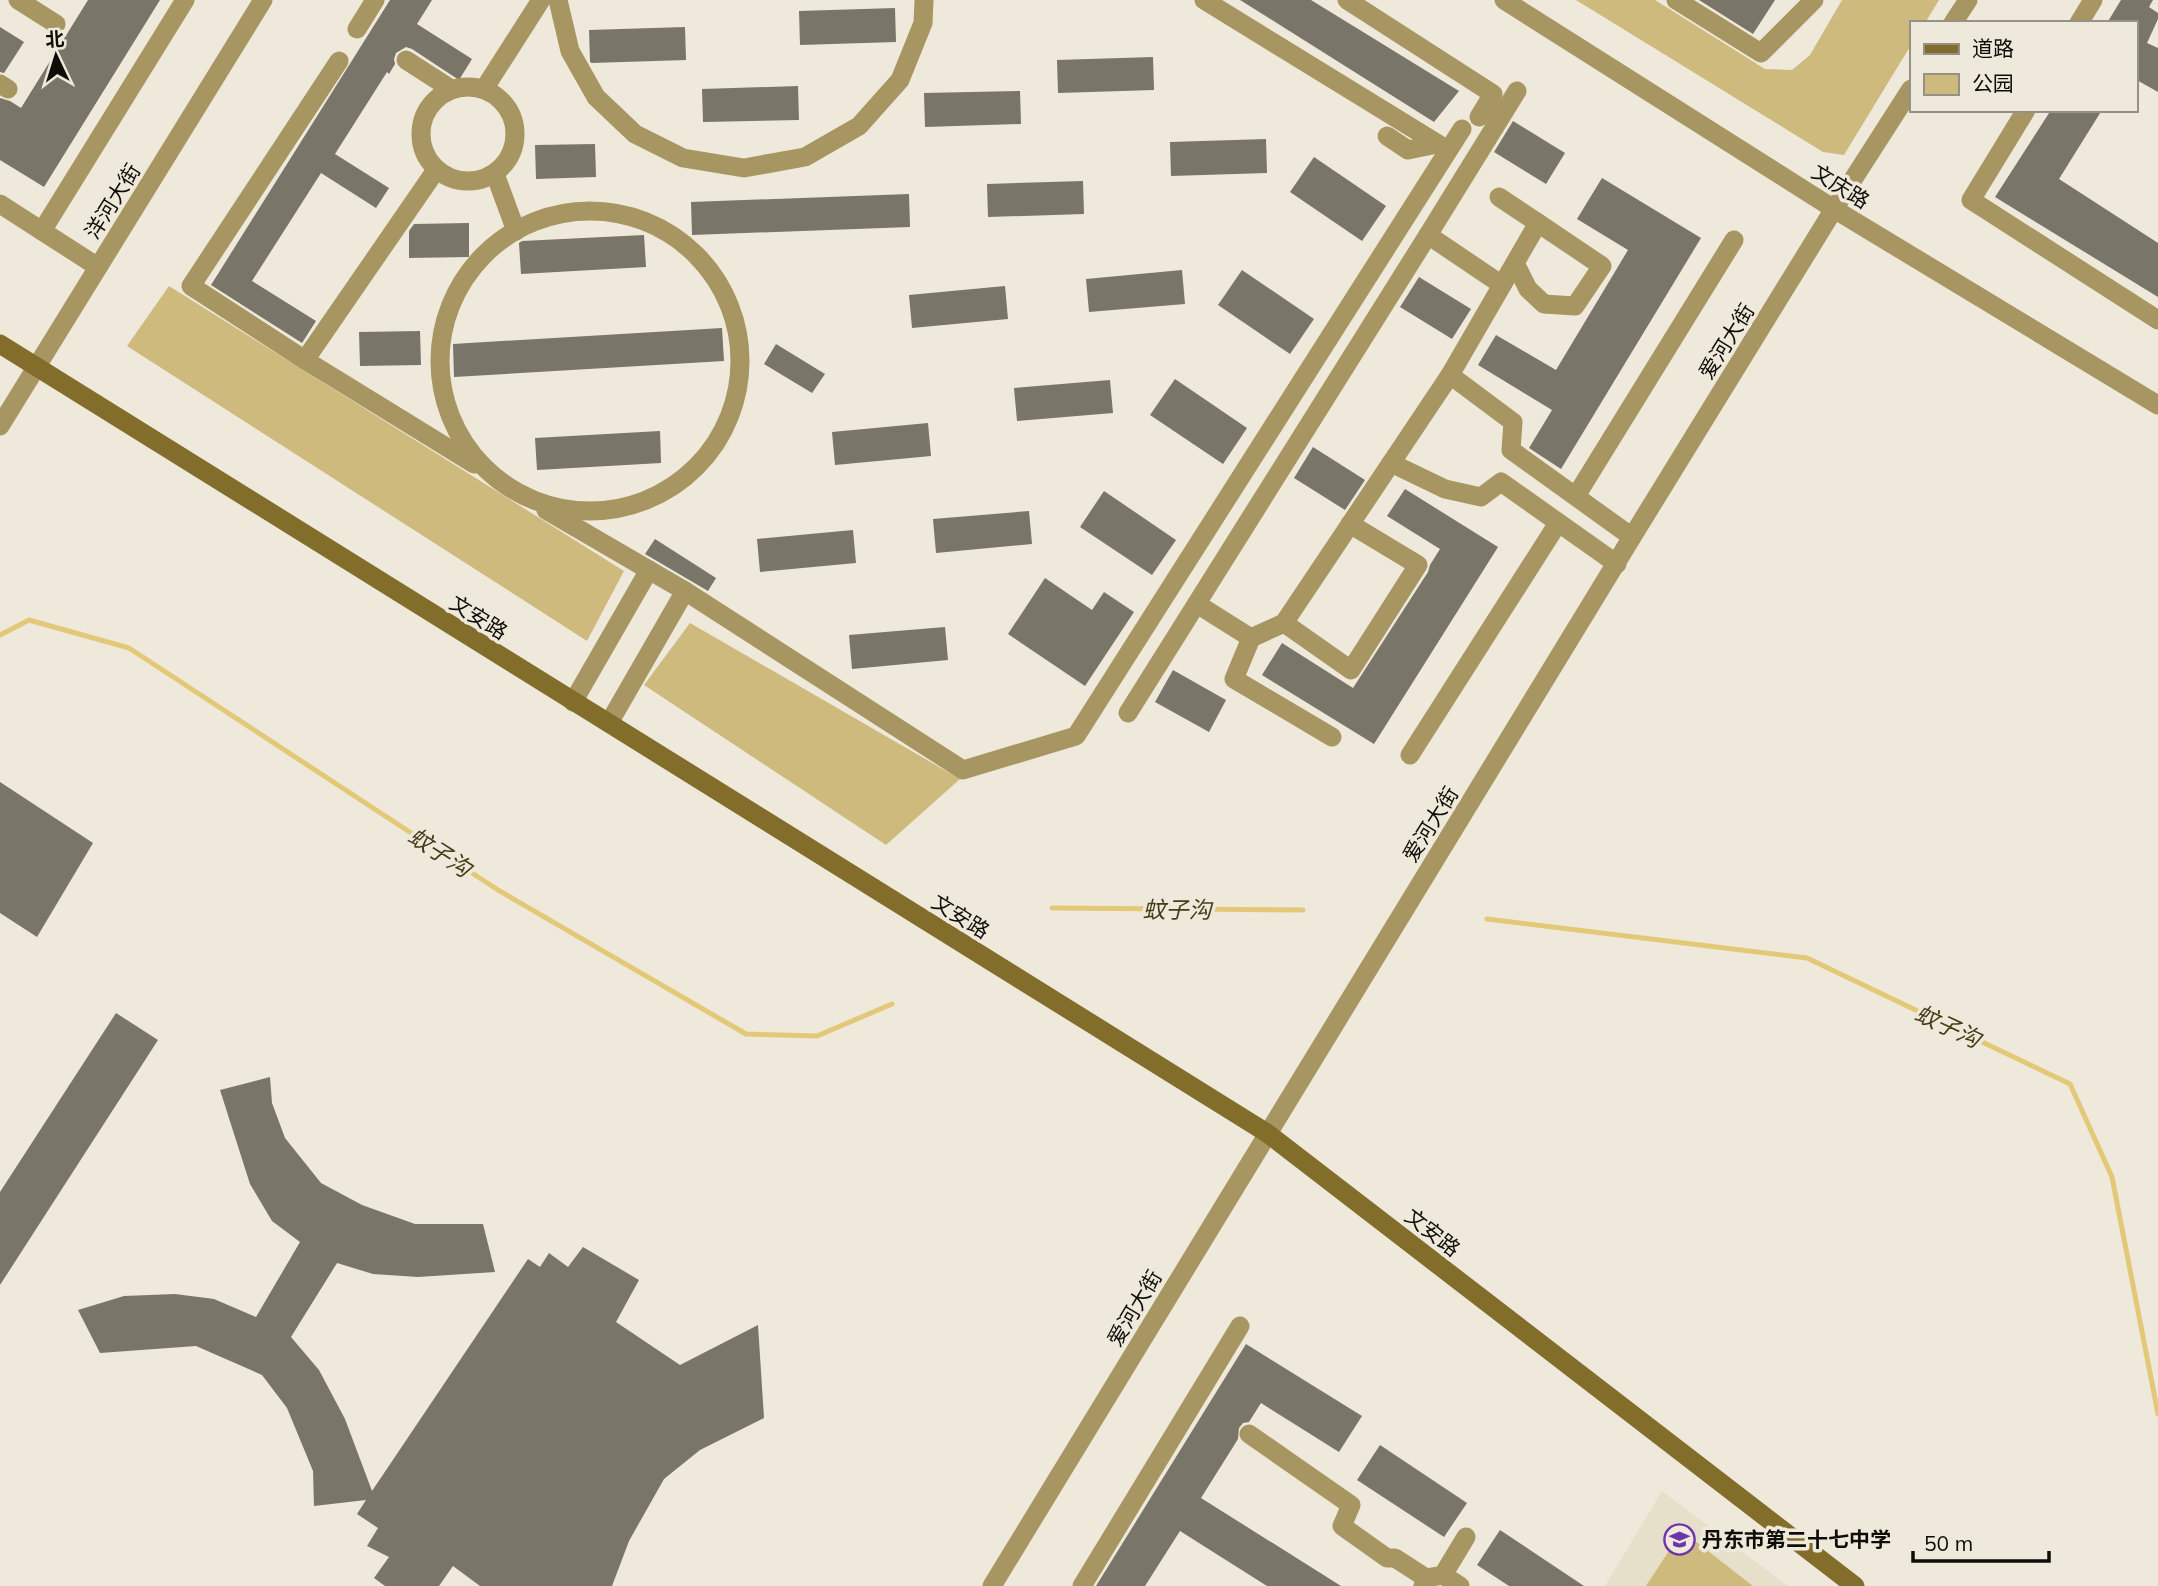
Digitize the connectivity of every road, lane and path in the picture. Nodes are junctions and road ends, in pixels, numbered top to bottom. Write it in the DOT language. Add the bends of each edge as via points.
graph roads {
  1 [pos="18,0"];
  2 [pos="185,0"];
  3 [pos="263,0"];
  4 [pos="375,0"];
  5 [pos="541,0"];
  6 [pos="558,0"];
  7 [pos="923,0"];
  8 [pos="1204,0"];
  9 [pos="1347,0"];
  10 [pos="1504,0"];
  11 [pos="1676,0"];
  12 [pos="1814,0"];
  13 [pos="1968,0"];
  14 [pos="2093,0"];
  15 [pos="1954,21"];
  16 [pos="2080,21"];
  17 [pos="56,24"];
  18 [pos="357,29"];
  19 [pos="406,60"];
  20 [pos="339,61"];
  21 [pos="452,89"];
  22 [pos="484,89"];
  23 [pos="1517,91"];
  24 [pos="1910,91"];
  25 [pos="2025,112"];
  26 [pos="1479,117"];
  27 [pos="1462,129"];
  28 [pos="1387,136"];
  29 [pos="1443,147"];
  30 [pos="436,170"];
  31 [pos="495,174"];
  32 [pos="1499,197"];
  33 [pos="0,204"];
  34 [pos="1835,209"];
  35 [pos="1538,223"];
  36 [pos="42,231"];
  37 [pos="516,231"];
  38 [pos="1428,235"];
  39 [pos="1734,240"];
  40 [pos="1515,263"];
  41 [pos="98,267"];
  42 [pos="1502,285"];
  43 [pos="2158,320"];
  44 [pos="0,344"];
  45 [pos="305,360"];
  46 [pos="36,367"];
  47 [pos="1450,375"];
  48 [pos="2158,405"];
  49 [pos="0,426"];
  50 [pos="1391,463"];
  51 [pos="484,470"];
  52 [pos="1576,496"];
  53 [pos="527,499"];
  54 [pos="1558,523"];
  55 [pos="1350,524"];
  56 [pos="1632,537"];
  57 [pos="1616,564"];
  58 [pos="649,570"];
  59 [pos="685,591"];
  60 [pos="1197,604"];
  61 [pos="1284,623"];
  62 [pos="1251,638"];
  63 [pos="573,702"];
  64 [pos="1128,713"];
  65 [pos="609,723"];
  66 [pos="1332,737"];
  67 [pos="1410,755"];
  68 [pos="1267,1133"];
  69 [pos="1240,1326"];
  70 [pos="1249,1434"];
  71 [pos="1466,1537"];
  72 [pos="1438,1581"];
  73 [pos="992,1586"];
  74 [pos="1082,1586"];
  75 [pos="1855,1586"];
  1 -- 17 [label="street"];
  2 -- 36 [label="street"];
  3 -- 41 [label="street, 洋河大街"];
  4 -- 18 [label="street"];
  5 -- 22 [label="street"];
  6 -- 7 [label="street" via="570,51 596,97 635,134 683,158 744,168 805,157 859,127 900,80 923,23"];
  8 -- 29 [label="street"];
  9 -- 26 [label="street" via="1493,94"];
  10 -- 34 [label="street, 文庆路"];
  11 -- 12 [label="street" via="1761,53"];
  13 -- 15 [label="street"];
  14 -- 16 [label="street"];
  19 -- 21 [label="street"];
  20 -- 45 [label="street" via="191,286"];
  21 -- 22 [label="street"];
  21 -- 30 [label="street" via="437,97 421,125 420,142"];
  22 -- 31 [label="street" via="508,107 516,135 513,150"];
  23 -- 38 [label="street"];
  24 -- 34 [label="street, 爱河大街"];
  25 -- 43 [label="street" via="1971,200"];
  27 -- 29 [label="street"];
  28 -- 29 [label="street" via="1408,149"];
  29 -- 59 [label="street" via="1076,736 963,769"];
  30 -- 31 [label="street" via="467,182"];
  30 -- 45 [label="street"];
  31 -- 37 [label="street"];
  32 -- 35 [label="street"];
  33 -- 36 [label="street"];
  34 -- 48 [label="street, 文庆路"];
  34 -- 56 [label="street, 爱河大街"];
  35 -- 40 [label="street"];
  35 -- 40 [label="street" via="1602,266 1575,306 1544,304 1528,289"];
  36 -- 41 [label="street"];
  37 -- 51 [label="street" via="488,250 458,286 441,330 439,377 453,427"];
  37 -- 53 [label="street" via="572,212 620,214 664,230 701,259 727,298 741,348 736,400 714,447 677,484 630,507 578,512"];
  38 -- 42 [label="street"];
  38 -- 60 [label="street"];
  39 -- 52 [label="street"];
  40 -- 42 [label="street"];
  41 -- 46 [label="street, 洋河大街"];
  42 -- 47 [label="street"];
  44 -- 46 [label="main road, 文安路"];
  45 -- 51 [label="street"];
  46 -- 49 [label="street, 洋河大街"];
  46 -- 63 [label="main road, 文安路"];
  47 -- 50 [label="street"];
  47 -- 52 [label="street" via="1514,422 1511,450"];
  50 -- 54 [label="street" via="1445,489 1481,497 1501,482"];
  50 -- 55 [label="street"];
  51 -- 53 [label="street"];
  52 -- 56 [label="street"];
  53 -- 58 [label="street"];
  54 -- 57 [label="street"];
  54 -- 67 [label="street"];
  55 -- 61 [label="street"];
  55 -- 61 [label="street" via="1418,565 1351,670"];
  56 -- 57 [label="street, 爱河大街"];
  57 -- 68 [label="street, 爱河大街"];
  58 -- 59 [label="street"];
  58 -- 63 [label="street"];
  59 -- 65 [label="street"];
  60 -- 62 [label="street"];
  60 -- 64 [label="street"];
  61 -- 62 [label="street"];
  62 -- 66 [label="street" via="1234,678"];
  63 -- 65 [label="main road, 文安路"];
  65 -- 68 [label="main road, 文安路"];
  68 -- 73 [label="street, 爱河大街"];
  68 -- 75 [label="main road, 文安路"];
  69 -- 74 [label="street"];
  70 -- 72 [label="street" via="1351,1505 1342,1526 1387,1558"];
  71 -- 72 [label="street"];
}
